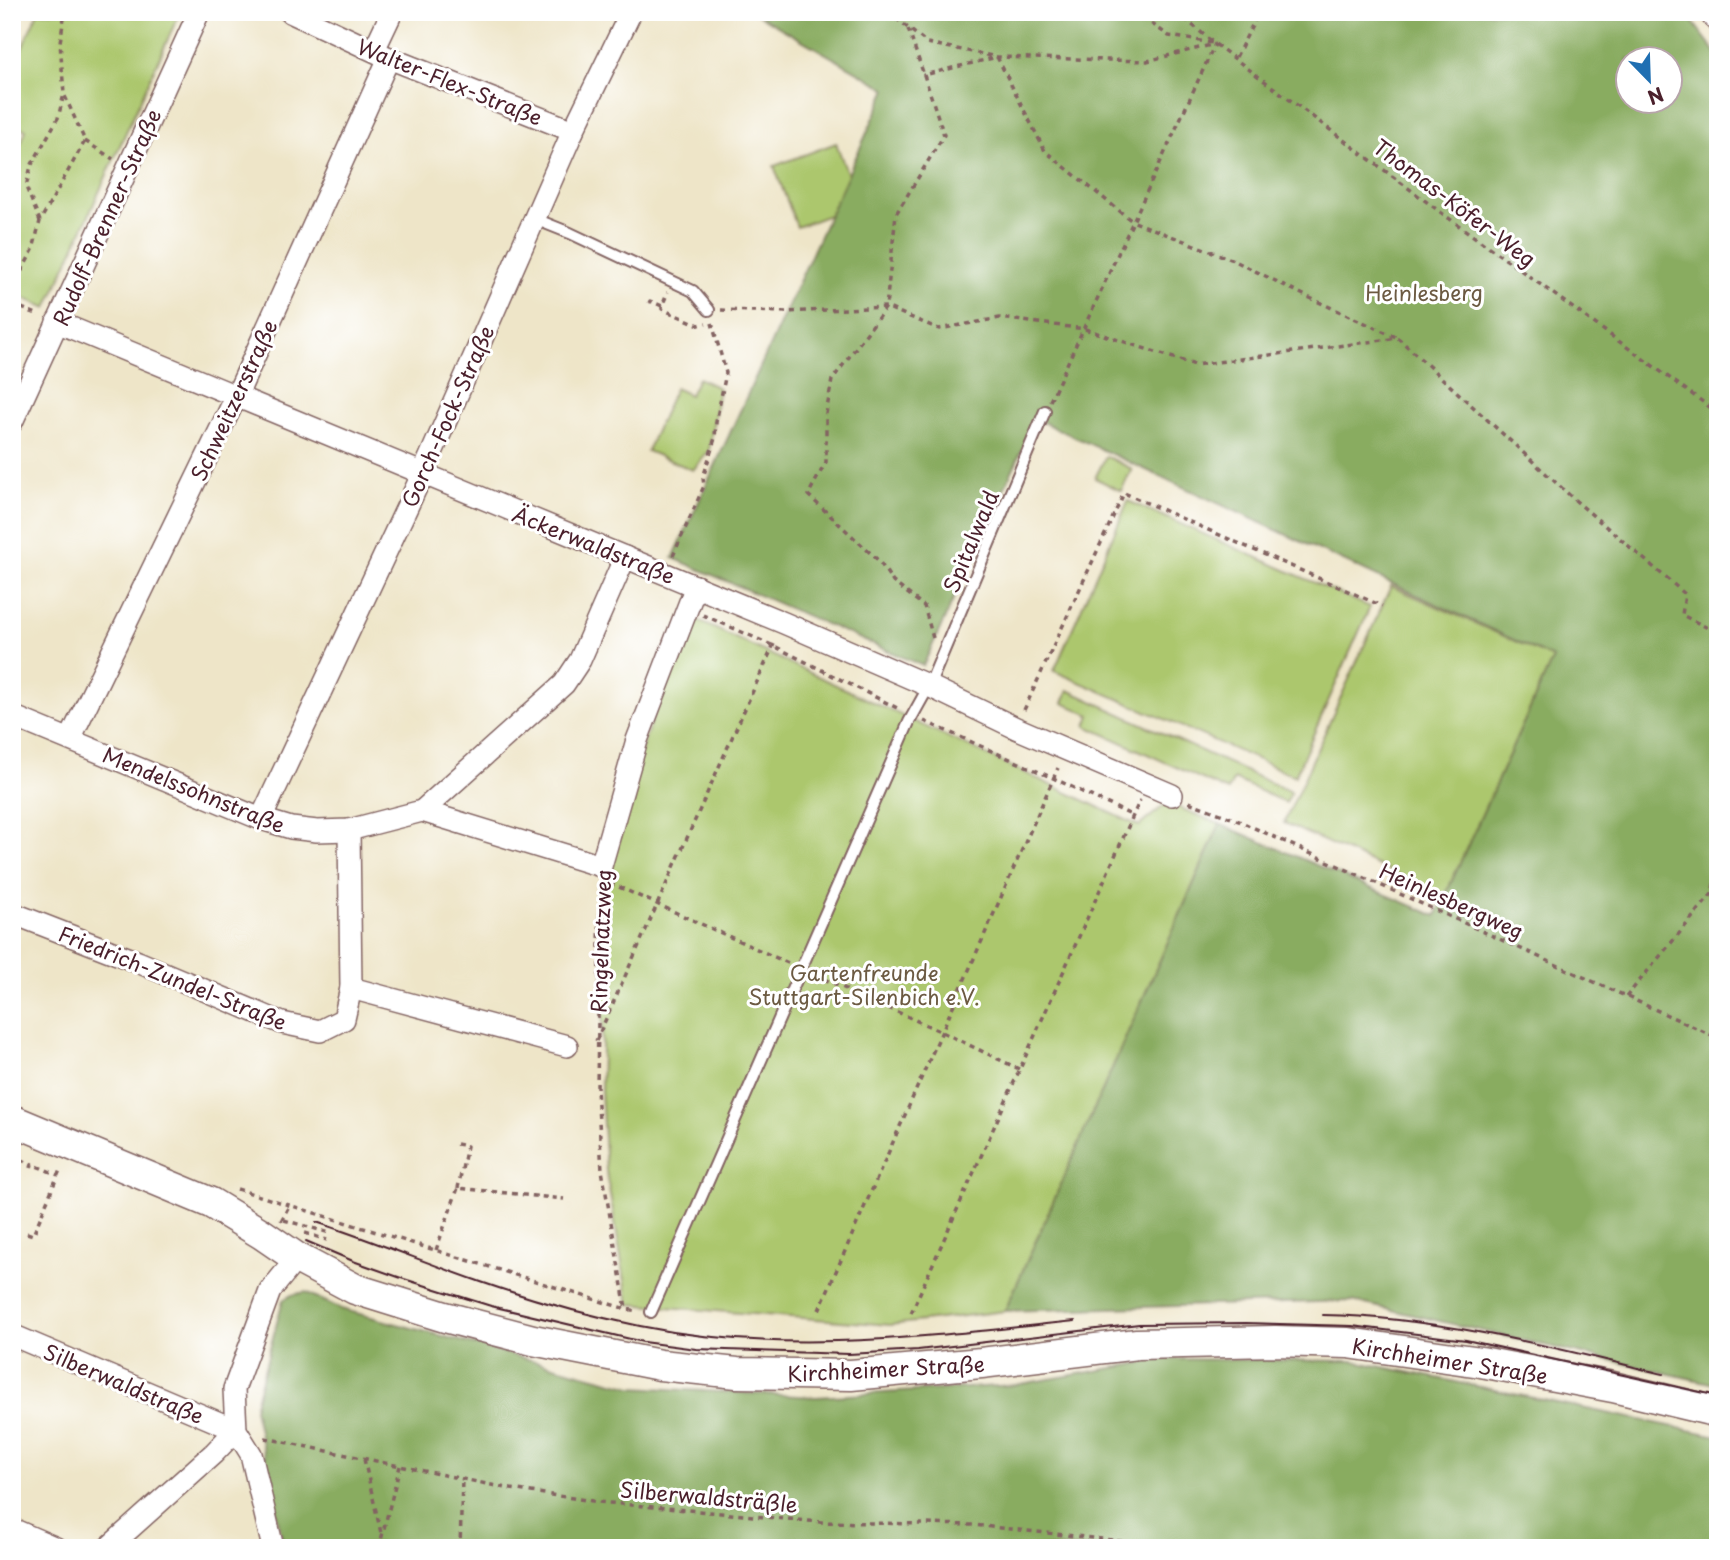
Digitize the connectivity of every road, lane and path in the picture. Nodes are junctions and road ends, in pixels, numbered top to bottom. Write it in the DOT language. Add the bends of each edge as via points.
graph roads {
  1 [pos="65,12"];
  2 [pos="199,12"];
  3 [pos="290,12"];
  4 [pos="392,12"];
  5 [pos="631,12"];
  6 [pos="888,12"];
  7 [pos="1135,12"];
  8 [pos="1177,12"];
  9 [pos="1259,12"];
  10 [pos="907,27"];
  11 [pos="1216,44"];
  12 [pos="382,54"];
  13 [pos="997,57"];
  14 [pos="1236,57"];
  15 [pos="924,75"];
  16 [pos="64,94"];
  17 [pos="573,131"];
  18 [pos="85,141"];
  19 [pos="127,166"];
  20 [pos="534,219"];
  21 [pos="40,221"];
  22 [pos="1132,221"];
  23 [pos="12,289"];
  24 [pos="649,303"];
  25 [pos="12,304"];
  26 [pos="886,307"];
  27 [pos="709,310"];
  28 [pos="58,322"];
  29 [pos="1085,329"];
  30 [pos="1398,338"];
  31 [pos="236,397"];
  32 [pos="1045,411"];
  33 [pos="1718,413"];
  34 [pos="12,422"];
  35 [pos="423,473"];
  36 [pos="625,557"];
  37 [pos="665,573"];
  38 [pos="696,586"];
  39 [pos="1382,606"];
  40 [pos="784,623"];
  41 [pos="1718,623"];
  42 [pos="934,642"];
  43 [pos="929,686"];
  44 [pos="12,716"];
  45 [pos="1016,728"];
  46 [pos="70,739"];
  47 [pos="1066,750"];
  48 [pos="1146,785"];
  49 [pos="1172,795"];
  50 [pos="422,811"];
  51 [pos="261,819"];
  52 [pos="349,830"];
  53 [pos="1718,862"];
  54 [pos="593,864"];
  55 [pos="12,913"];
  56 [pos="352,988"];
  57 [pos="1626,997"];
  58 [pos="1718,1038"];
  59 [pos="596,1041"];
  60 [pos="566,1046"];
  61 [pos="12,1120"];
  62 [pos="456,1144"];
  63 [pos="12,1156"];
  64 [pos="458,1188"];
  65 [pos="564,1199"];
  66 [pos="275,1201"];
  67 [pos="282,1219"];
  68 [pos="293,1228"];
  69 [pos="27,1233"];
  70 [pos="330,1233"];
  71 [pos="327,1240"];
  72 [pos="436,1250"];
  73 [pos="297,1258"];
  74 [pos="626,1309"];
  75 [pos="819,1310"];
  76 [pos="650,1312"];
  77 [pos="911,1313"];
  78 [pos="12,1335"];
  79 [pos="1718,1412"];
  80 [pos="236,1430"];
  81 [pos="363,1459"];
  82 [pos="400,1466"];
  83 [pos="462,1479"];
  84 [pos="12,1529"];
  85 [pos="382,1535"];
  86 [pos="1140,1546"];
  87 [pos="56,1548"];
  88 [pos="108,1548"];
  89 [pos="273,1548"];
  90 [pos="379,1548"];
  91 [pos="460,1548"];
  92 [pos="1133,1548"];
  93 [pos="1185,1548"];
  1 -- 16 [label="path" via="60,42"];
  2 -- 19 [label="street, Rudolf-Brenner-Straße"];
  3 -- 12 [label="street, Walter-Flex-Straße"];
  4 -- 12 [label="street, Schweitzerstraße"];
  5 -- 17 [label="street, Gorch-Fock-Straße"];
  6 -- 10 [label="path"];
  7 -- 11 [label="path" via="1169,36"];
  8 -- 11 [label="path, Thomas-Köfer-Weg"];
  9 -- 14 [label="path"];
  10 -- 13 [label="path" via="927,44"];
  10 -- 15 [label="path"];
  11 -- 13 [label="path" via="1147,61"];
  11 -- 14 [label="path, Thomas-Köfer-Weg"];
  11 -- 22 [label="path"];
  12 -- 17 [label="street, Walter-Flex-Straße"];
  12 -- 31 [label="street, Schweitzerstraße"];
  13 -- 15 [label="path"];
  13 -- 22 [label="path" via="1045,151"];
  14 -- 33 [label="path, Thomas-Köfer-Weg"];
  15 -- 26 [label="path" via="944,135 896,214"];
  16 -- 18 [label="path"];
  16 -- 21 [label="path" via="58,118 31,166 26,187"];
  17 -- 20 [label="street, Gorch-Fock-Straße"];
  18 -- 19 [label="path"];
  18 -- 21 [label="path"];
  19 -- 28 [label="street, Rudolf-Brenner-Straße"];
  20 -- 27 [label="lane" via="693,290"];
  20 -- 35 [label="street, Gorch-Fock-Straße"];
  21 -- 23 [label="path" via="33,250"];
  22 -- 29 [label="path"];
  22 -- 30 [label="path" via="1231,259"];
  24 -- 37 [label="path" via="663,305 662,309 699,325 711,321 726,373 704,486"];
  25 -- 28 [label="path"];
  26 -- 27 [label="path"];
  26 -- 29 [label="path" via="939,329 1000,318"];
  26 -- 42 [label="path" via="832,380 826,414 826,462 808,495 879,561 892,582 924,606"];
  28 -- 31 [label="street, Äckerwaldstraße"];
  28 -- 34 [label="street, Rudolf-Brenner-Straße"];
  29 -- 30 [label="path" via="1195,365"];
  29 -- 32 [label="path"];
  30 -- 41 [label="path" via="1685,594 1682,615 1708,628"];
  31 -- 35 [label="street, Äckerwaldstraße"];
  31 -- 46 [label="street, Schweitzerstraße"];
  32 -- 43 [label="lane, Spitalwald"];
  35 -- 36 [label="street, Äckerwaldstraße"];
  35 -- 51 [label="street, Gorch-Fock-Straße"];
  36 -- 37 [label="street, Äckerwaldstraße"];
  36 -- 50 [label="street, Mendelssohnstraße" via="580,660 564,684"];
  37 -- 38 [label="street, Äckerwaldstraße"];
  38 -- 40 [label="street, Äckerwaldstraße"];
  38 -- 54 [label="street, Ringelnatzweg"];
  39 -- 45 [label="path" via="1124,493"];
  40 -- 43 [label="street, Äckerwaldstraße"];
  40 -- 59 [label="path"];
  43 -- 45 [label="street, Äckerwaldstraße"];
  43 -- 76 [label="lane, Spitalwald" via="909,722"];
  44 -- 46 [label="street, Mendelssohnstraße"];
  45 -- 47 [label="street, Äckerwaldstraße"];
  46 -- 51 [label="street, Mendelssohnstraße"];
  47 -- 48 [label="street, Äckerwaldstraße"];
  47 -- 75 [label="path"];
  48 -- 49 [label="street, Äckerwaldstraße"];
  48 -- 77 [label="path"];
  49 -- 57 [label="path, Heinlesbergweg"];
  50 -- 52 [label="street, Mendelssohnstraße"];
  50 -- 54 [label="street"];
  51 -- 52 [label="street, Mendelssohnstraße" via="291,828"];
  52 -- 56 [label="street, Friedrich-Zundel-Straße"];
  53 -- 57 [label="path" via="1712,894"];
  54 -- 59 [label="path, Ringelnatzweg"];
  55 -- 56 [label="street, Friedrich-Zundel-Straße" via="295,1026 320,1031 344,1019"];
  56 -- 60 [label="street"];
  57 -- 58 [label="path, Heinlesbergweg"];
  59 -- 74 [label="path, Ringelnatzweg" via="602,1170"];
  61 -- 73 [label="main road, Kirchheimer Straße" via="211,1203"];
  62 -- 64 [label="path" via="467,1146"];
  63 -- 69 [label="path" via="59,1172 33,1235"];
  64 -- 65 [label="path"];
  64 -- 72 [label="path"];
  66 -- 72 [label="path"];
  67 -- 70 [label="path"];
  68 -- 71 [label="path"];
  72 -- 74 [label="path"];
  73 -- 79 [label="main road, Kirchheimer Straße" via="355,1289 445,1317 660,1365 737,1373 851,1375 1137,1344 1348,1343 1494,1364"];
  73 -- 80 [label="street" via="270,1291 234,1389"];
  74 -- 76 [label="path"];
  78 -- 80 [label="street, Silberwaldstraße"];
  80 -- 81 [label="path, Silberwaldsträßle"];
  80 -- 88 [label="street"];
  80 -- 89 [label="street" via="251,1454"];
  81 -- 82 [label="path, Silberwaldsträßle"];
  81 -- 85 [label="path"];
  82 -- 83 [label="path, Silberwaldsträßle"];
  82 -- 85 [label="path"];
  83 -- 86 [label="path, Silberwaldsträßle" via="599,1502 705,1513 1030,1529"];
  83 -- 91 [label="path"];
  84 -- 87 [label="street"];
  85 -- 90 [label="path"];
  86 -- 92 [label="path"];
  86 -- 93 [label="path, Silberwaldsträßle"];
}
